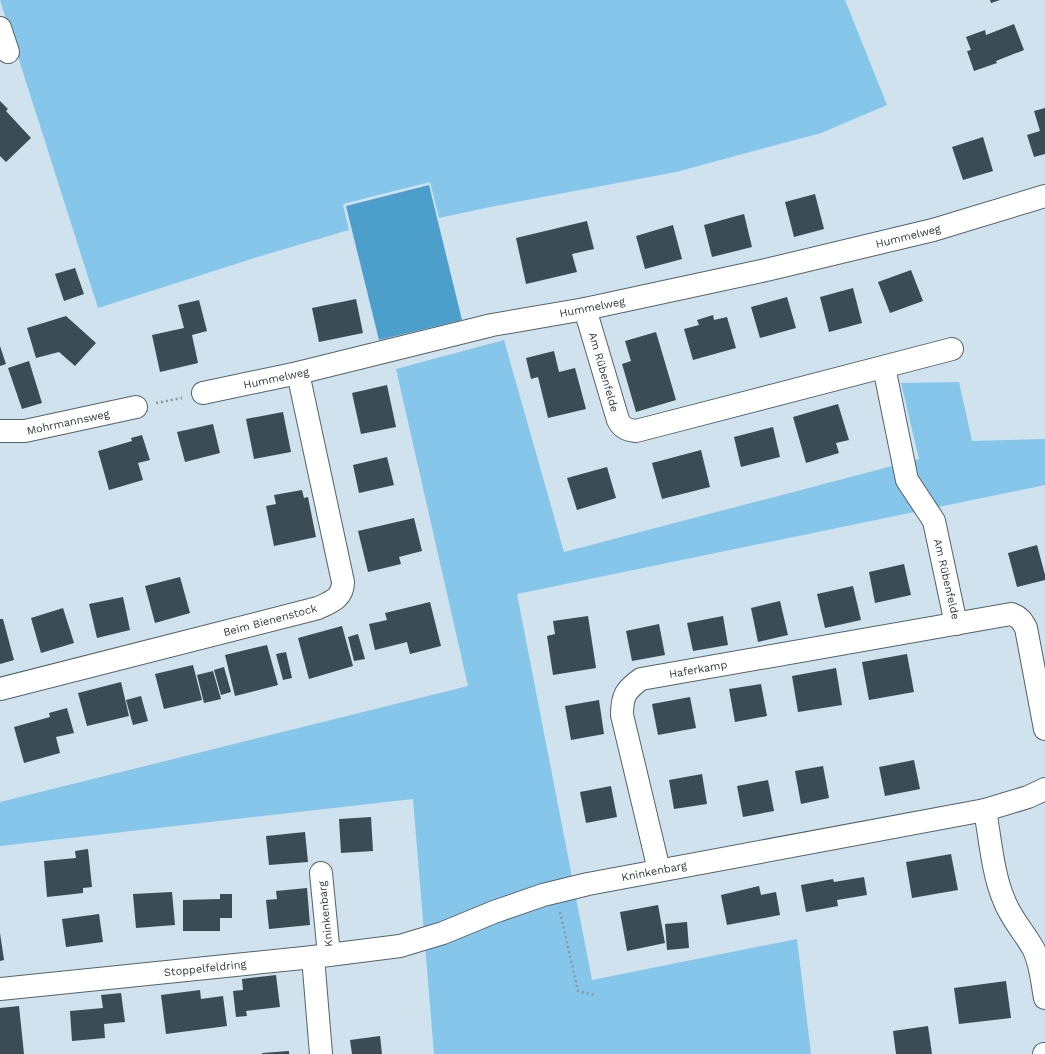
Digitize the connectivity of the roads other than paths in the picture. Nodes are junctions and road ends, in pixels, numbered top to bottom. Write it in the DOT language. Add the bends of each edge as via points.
graph roads {
  1 [pos="0,28"];
  2 [pos="8,52"];
  3 [pos="1045,196"];
  4 [pos="585,309"];
  5 [pos="952,349"];
  6 [pos="884,367"];
  7 [pos="298,373"];
  8 [pos="203,393"];
  9 [pos="136,407"];
  10 [pos="0,431"];
  11 [pos="956,624"];
  12 [pos="0,689"];
  13 [pos="1045,729"];
  14 [pos="1045,789"];
  15 [pos="986,810"];
  16 [pos="659,870"];
  17 [pos="321,873"];
  18 [pos="321,956"];
  19 [pos="1042,963"];
  20 [pos="0,989"];
  21 [pos="1045,998"];
  22 [pos="321,1054"];
  1 -- 2 [label="street"];
  3 -- 4 [label="street, Hummelweg" via="933,230 766,270"];
  4 -- 6 [label="street, Am Rübenfelde" via="618,420 621,426 631,431"];
  4 -- 7 [label="street, Hummelweg" via="492,325"];
  5 -- 6 [label="street, Am Rübenfelde"];
  6 -- 11 [label="street, Am Rübenfelde" via="907,480 934,520"];
  7 -- 8 [label="street, Hummelweg"];
  7 -- 12 [label="street, Beim Bienenstock" via="343,582 343,589 338,597 318,608"];
  9 -- 10 [label="street, Mohrmannsweg" via="25,432"];
  11 -- 13 [label="street, Am Rübenfelde" via="1011,614 1022,620 1026,628"];
  11 -- 16 [label="street, Haferkamp" via="642,679 631,686 625,693 622,715"];
  14 -- 15 [label="street, Kninkenbarg"];
  15 -- 16 [label="street, Kninkenbarg"];
  15 -- 19 [label="street" via="998,885 1010,913"];
  16 -- 18 [label="street, Kninkenbarg" via="556,892 400,946"];
  17 -- 18 [label="street, Kninkenbarg"];
  18 -- 20 [label="street, Stoppelfeldring"];
  18 -- 22 [label="street"];
  19 -- 21 [label="street"];
}
